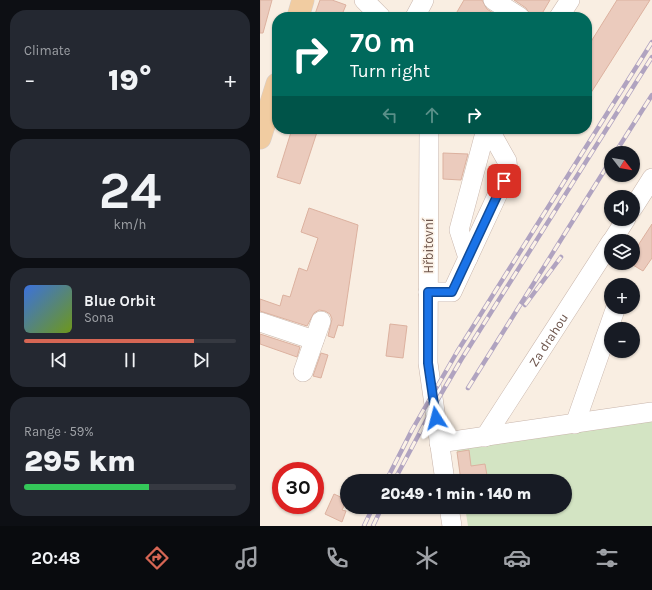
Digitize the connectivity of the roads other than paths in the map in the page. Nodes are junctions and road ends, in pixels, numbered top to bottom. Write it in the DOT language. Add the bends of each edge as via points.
graph roads {
  1 [pos="303,0"];
  2 [pos="364,0"];
  3 [pos="424,0"];
  4 [pos="493,0"];
  5 [pos="570,0"];
  6 [pos="299,12"];
  7 [pos="376,12"];
  8 [pos="418,12"];
  9 [pos="512,12"];
  10 [pos="562,12"];
  11 [pos="272,100"];
  12 [pos="429,134"];
  13 [pos="486,134"];
  14 [pos="490,134"];
  15 [pos="260,138"];
  16 [pos="652,178"];
  17 [pos="640,197"];
  18 [pos="604,252"];
  19 [pos="468,258"];
  20 [pos="428,292"];
  21 [pos="614,314"];
  22 [pos="321,321"];
  23 [pos="260,322"];
  24 [pos="314,340"];
  25 [pos="303,372"];
  26 [pos="652,412"];
  27 [pos="575,424"];
  28 [pos="485,437"];
  29 [pos="439,443"];
  30 [pos="444,474"];
  31 [pos="450,514"];
  32 [pos="452,526"];
  1 -- 6 [label="main road"];
  2 -- 7 [label="street"];
  3 -- 8 [label="street"];
  4 -- 9 [label="street"];
  5 -- 10 [label="street"];
  11 -- 15 [label="main road"];
  12 -- 20 [label="street, Hřbitovní"];
  13 -- 19 [label="street" via="458,230"];
  14 -- 19 [label="street" via="507,161 508,172"];
  16 -- 17 [label="street"];
  18 -- 28 [label="street, Za drahou"];
  19 -- 20 [label="street" via="452,292"];
  20 -- 29 [label="street, Hřbitovní" via="428,363"];
  21 -- 27 [label="street"];
  22 -- 24 [label="street"];
  23 -- 24 [label="street"];
  24 -- 25 [label="street"];
  26 -- 27 [label="street"];
  27 -- 28 [label="street"];
  28 -- 29 [label="street"];
  29 -- 30 [label="street, Hřbitovní"];
  31 -- 32 [label="street"];
}
